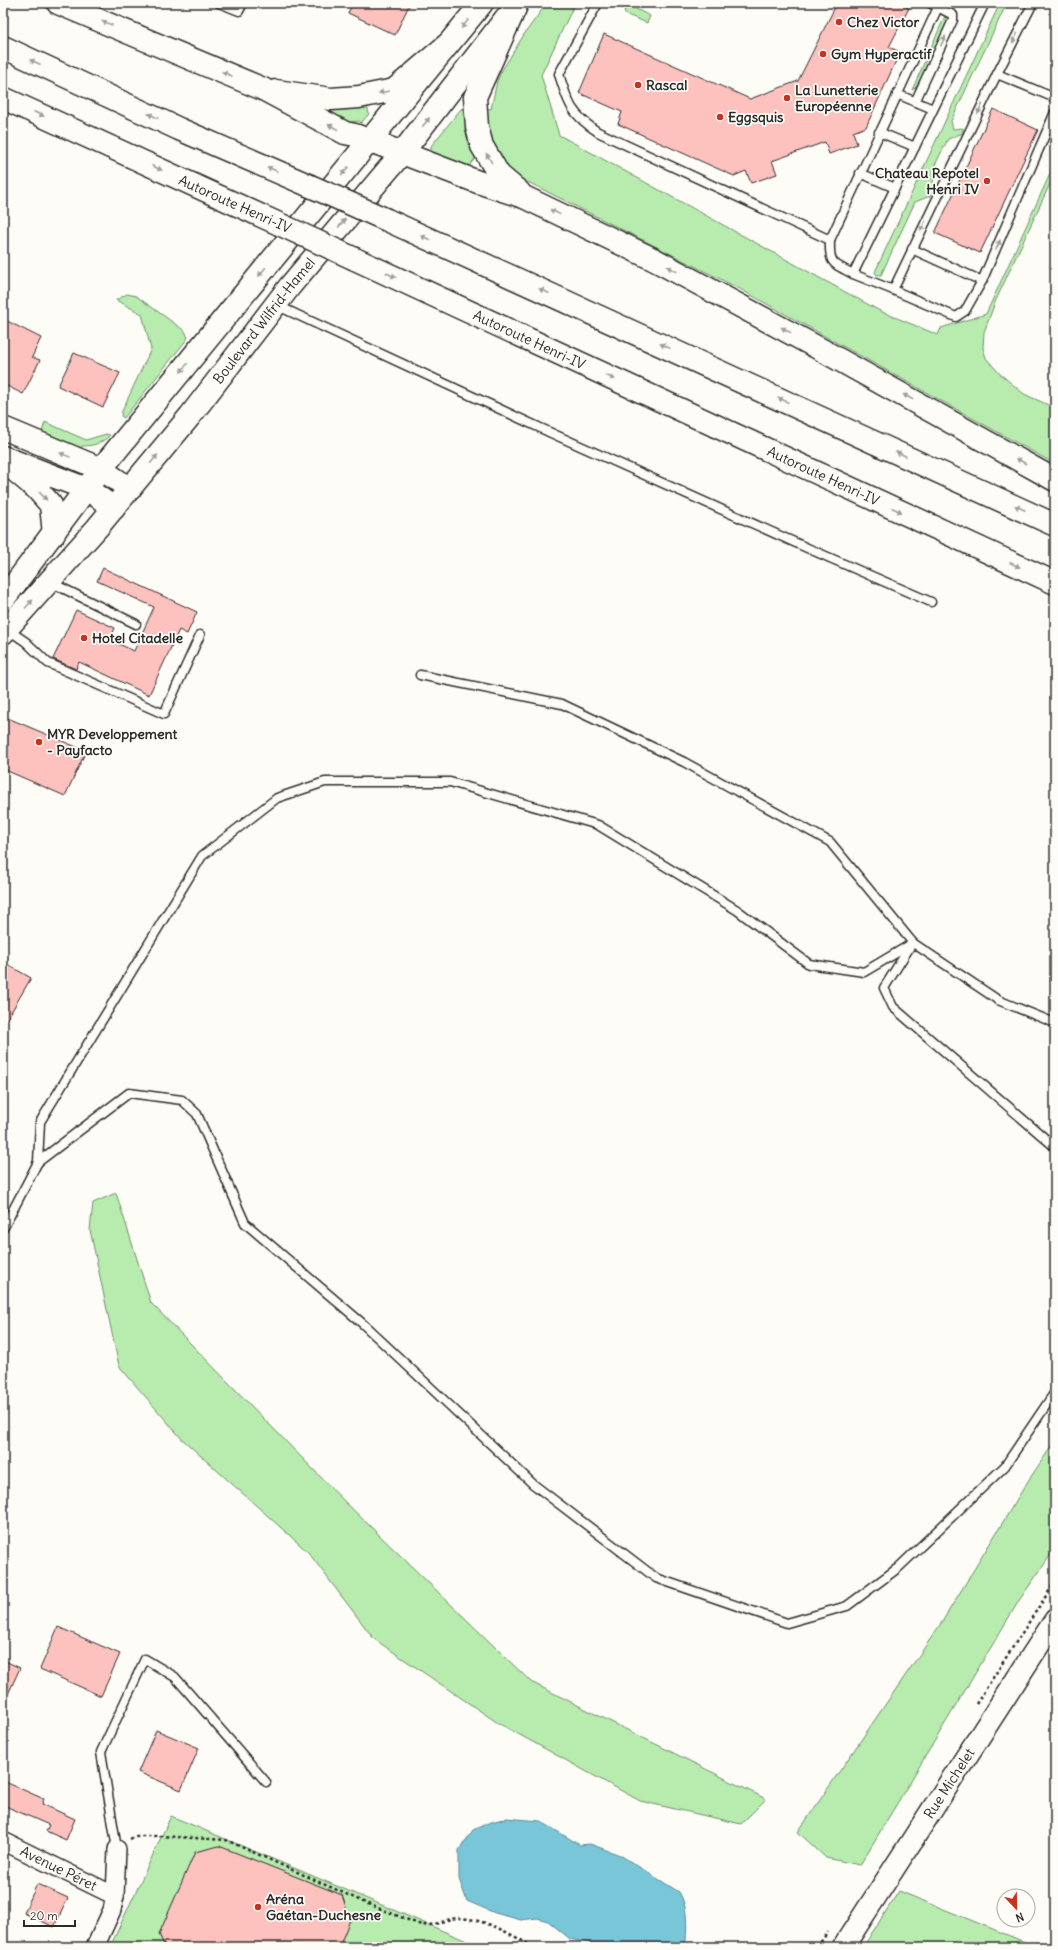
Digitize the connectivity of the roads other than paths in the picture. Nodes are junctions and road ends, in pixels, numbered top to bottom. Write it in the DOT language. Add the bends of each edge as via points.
graph roads {
  1 [pos="58,3"];
  2 [pos="219,3"];
  3 [pos="243,3"];
  4 [pos="482,3"];
  5 [pos="598,3"];
  6 [pos="930,3"];
  7 [pos="985,3"];
  8 [pos="1033,3"];
  9 [pos="517,4"];
  10 [pos="940,5"];
  11 [pos="448,44"];
  12 [pos="3,47"];
  13 [pos="997,74"];
  14 [pos="263,89"];
  15 [pos="897,94"];
  16 [pos="3,98"];
  17 [pos="1055,98"];
  18 [pos="915,102"];
  19 [pos="933,109"];
  20 [pos="1055,112"];
  21 [pos="879,132"];
  22 [pos="369,141"];
  23 [pos="915,147"];
  24 [pos="402,153"];
  25 [pos="860,173"];
  26 [pos="895,188"];
  27 [pos="524,197"];
  28 [pos="830,240"];
  29 [pos="912,249"];
  30 [pos="853,274"];
  31 [pos="982,281"];
  32 [pos="892,290"];
  33 [pos="276,304"];
  34 [pos="3,428"];
  35 [pos="3,457"];
  36 [pos="3,461"];
  37 [pos="101,469"];
  38 [pos="1055,480"];
  39 [pos="87,489"];
  40 [pos="130,489"];
  41 [pos="114,508"];
  42 [pos="1055,525"];
  43 [pos="54,534"];
  44 [pos="49,581"];
  45 [pos="1055,583"];
  46 [pos="3,600"];
  47 [pos="931,602"];
  48 [pos="136,624"];
  49 [pos="5,631"];
  50 [pos="200,635"];
  51 [pos="420,675"];
  52 [pos="913,943"];
  53 [pos="1055,1023"];
  54 [pos="1055,1147"];
  55 [pos="38,1162"];
  56 [pos="3,1229"];
  57 [pos="1055,1392"];
  58 [pos="1055,1620"];
  59 [pos="266,1782"];
  60 [pos="3,1841"];
  61 [pos="123,1847"];
  62 [pos="115,1896"];
  63 [pos="95,1947"];
  64 [pos="843,1947"];
  14 -- 1 [label="main road, one-way"];
  2 -- 3 [label="lane" via="239,11"];
  4 -- 11 [label="main road, one-way"];
  5 -- 28 [label="lane" via="559,74 568,103 583,122 598,132"];
  6 -- 10 [label="lane"];
  7 -- 19 [label="lane"];
  8 -- 13 [label="lane, one-way"];
  24 -- 9 [label="main road, Boulevard Wilfrid-Hamel, one-way"];
  27 -- 9 [label="main road, one-way" via="499,175 482,146 477,127 476,97"];
  10 -- 15 [label="lane"];
  18 -- 10 [label="lane, one-way" via="953,20 953,15"];
  11 -- 14 [label="main road, one-way" via="394,90 331,99"];
  11 -- 22 [label="main road"];
  42 -- 12 [label="main road, one-way, bridge"];
  13 -- 17 [label="lane"];
  13 -- 29 [label="lane, one-way"];
  22 -- 14 [label="main road, one-way" via="338,130"];
  15 -- 18 [label="lane"];
  15 -- 21 [label="lane"];
  16 -- 45 [label="main road, Autoroute Henri-IV, one-way, bridge" via="355,258"];
  18 -- 19 [label="lane"];
  19 -- 23 [label="lane"];
  31 -- 20 [label="lane, one-way"];
  21 -- 23 [label="lane"];
  21 -- 25 [label="lane"];
  22 -- 24 [label="main road"];
  22 -- 37 [label="main road, one-way"];
  23 -- 26 [label="lane"];
  24 -- 27 [label="main road"];
  33 -- 24 [label="main road, Boulevard Wilfrid-Hamel, one-way"];
  25 -- 26 [label="lane"];
  25 -- 28 [label="lane"];
  26 -- 30 [label="lane"];
  38 -- 27 [label="main road, one-way" via="718,293"];
  28 -- 30 [label="lane" via="829,256 832,261"];
  29 -- 31 [label="lane"];
  29 -- 32 [label="lane"];
  30 -- 32 [label="lane"];
  31 -- 32 [label="lane" via="965,311 956,317"];
  40 -- 33 [label="main road, Boulevard Wilfrid-Hamel, one-way"];
  33 -- 47 [label="lane" via="577,445"];
  37 -- 34 [label="main road, one-way"];
  35 -- 39 [label="main road"];
  36 -- 43 [label="main road, one-way" via="37,489 51,505"];
  37 -- 39 [label="main road"];
  37 -- 40 [label="main road"];
  39 -- 41 [label="main road"];
  39 -- 43 [label="main road"];
  40 -- 41 [label="main road, Boulevard Wilfrid-Hamel"];
  41 -- 44 [label="main road, Boulevard Wilfrid-Hamel"];
  43 -- 46 [label="main road"];
  44 -- 48 [label="lane"];
  49 -- 44 [label="main road, Boulevard Wilfrid-Hamel, one-way"];
  49 -- 50 [label="lane" via="26,642 48,663 164,714"];
  51 -- 52 [label="lane" via="562,704 684,762 830,842"];
  52 -- 53 [label="lane" via="998,1000"];
  52 -- 54 [label="lane" via="884,988 893,1007"];
  52 -- 55 [label="lane" via="864,972 809,964 737,910 598,825 450,782 325,782 277,798 202,856 40,1122"];
  55 -- 56 [label="lane"];
  55 -- 57 [label="lane" via="129,1093 182,1100 197,1114 245,1223 362,1323 533,1484 656,1578 787,1624 847,1606 898,1568 1005,1466"];
  58 -- 64 [label="street, Rue Michelet"];
  59 -- 61 [label="lane" via="175,1677 145,1659 100,1752"];
  60 -- 62 [label="street, Avenue Péret"];
  61 -- 62 [label="street"];
  62 -- 63 [label="street" via="112,1910"];
}
